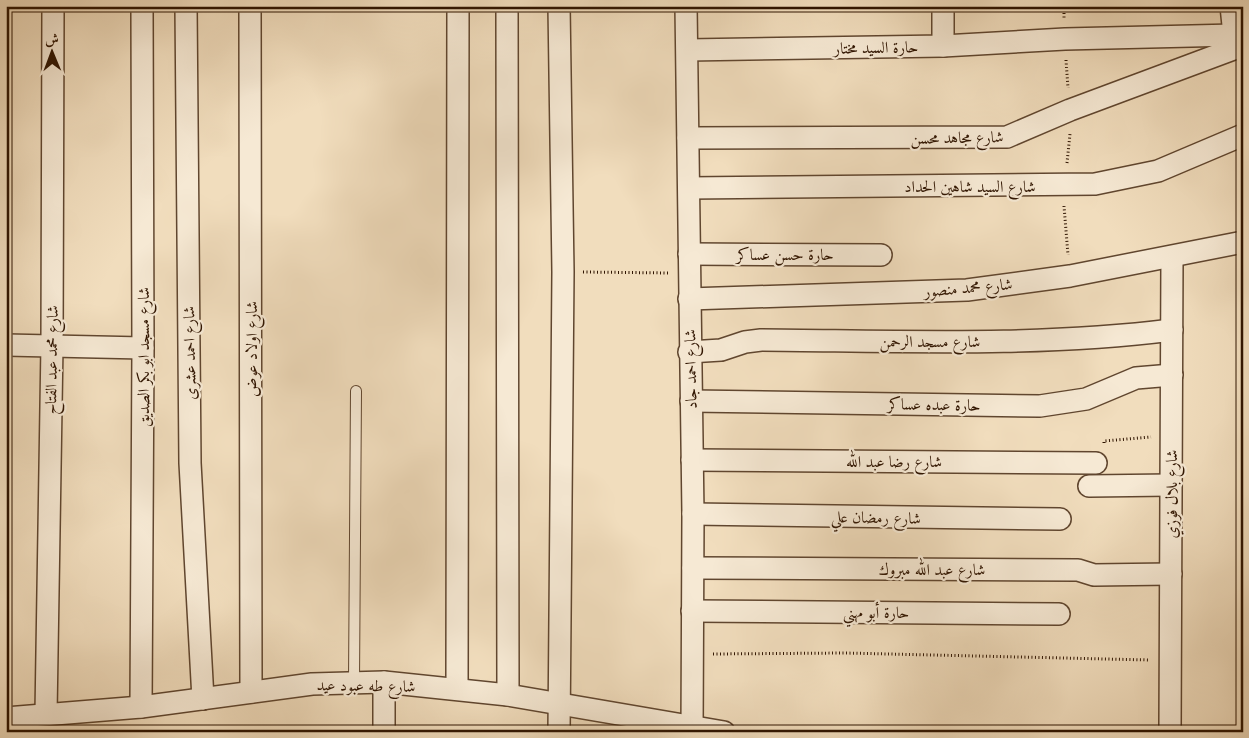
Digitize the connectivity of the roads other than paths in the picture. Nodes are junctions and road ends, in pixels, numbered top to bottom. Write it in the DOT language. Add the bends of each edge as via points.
graph roads {
  1 [pos="53,6"];
  2 [pos="142,6"];
  3 [pos="186,6"];
  4 [pos="250,6"];
  5 [pos="458,6"];
  6 [pos="507,6"];
  7 [pos="559,6"];
  8 [pos="686,6"];
  9 [pos="943,6"];
  10 [pos="1231,6"];
  11 [pos="1238,45"];
  12 [pos="944,46"];
  13 [pos="688,50"];
  14 [pos="1243,136"];
  15 [pos="688,138"];
  16 [pos="689,188"];
  17 [pos="1243,242"];
  18 [pos="881,255"];
  19 [pos="1172,257"];
  20 [pos="689,264"];
  21 [pos="689,299"];
  22 [pos="1172,330"];
  23 [pos="6,344"];
  24 [pos="52,345"];
  25 [pos="144,348"];
  26 [pos="689,352"];
  27 [pos="1172,375"];
  28 [pos="356,391"];
  29 [pos="691,402"];
  30 [pos="692,460"];
  31 [pos="1096,462"];
  32 [pos="1089,486"];
  33 [pos="1171,486"];
  34 [pos="693,514"];
  35 [pos="1060,519"];
  36 [pos="693,568"];
  37 [pos="1171,574"];
  38 [pos="692,611"];
  39 [pos="1059,614"];
  40 [pos="354,682"];
  41 [pos="384,682"];
  42 [pos="457,688"];
  43 [pos="251,692"];
  44 [pos="508,695"];
  45 [pos="203,699"];
  46 [pos="559,704"];
  47 [pos="141,708"];
  48 [pos="46,714"];
  49 [pos="6,718"];
  50 [pos="692,729"];
  51 [pos="384,732"];
  52 [pos="559,732"];
  53 [pos="724,732"];
  54 [pos="1170,732"];
  1 -- 24 [label="street, شارع محمد عبد الفتاح"];
  2 -- 25 [label="street, شارع مسجد ابو بكر الصديق"];
  3 -- 45 [label="street, شارع احمد عشرى" via="190,462"];
  4 -- 43 [label="street, شارع اولاد عوض"];
  5 -- 42 [label="street"];
  6 -- 44 [label="street"];
  7 -- 46 [label="street" via="563,272"];
  8 -- 13 [label="street, شارع احمد جاد"];
  9 -- 12 [label="street"];
  10 -- 11 [label="street"];
  11 -- 12 [label="street, حارة السيد مختار" via="1065,39"];
  11 -- 15 [label="street, شارع مجاهد محسن" via="1007,137"];
  12 -- 13 [label="street, حارة السيد مختار"];
  13 -- 15 [label="street, شارع احمد جاد"];
  14 -- 16 [label="street, شارع السيد شاهين الحداد" via="1158,171 1095,184"];
  15 -- 16 [label="street, شارع احمد جاد"];
  16 -- 20 [label="street, شارع احمد جاد"];
  17 -- 19 [label="street, شارع محمد منصور"];
  18 -- 20 [label="street, حارة حسن عساكر"];
  19 -- 21 [label="street, شارع محمد منصور" via="1070,276 967,290"];
  19 -- 22 [label="street, شارع بلال فوزي"];
  20 -- 21 [label="street, شارع احمد جاد"];
  21 -- 26 [label="street, شارع احمد جاد"];
  22 -- 26 [label="street, شارع مسجد الرحمن" via="1030,342 761,340 721,350"];
  22 -- 27 [label="street, شارع بلال فوزي"];
  23 -- 24 [label="street"];
  24 -- 25 [label="street"];
  24 -- 48 [label="street, شارع محمد عبد الفتاح"];
  25 -- 47 [label="street, شارع مسجد ابو بكر الصديق"];
  26 -- 29 [label="street, شارع احمد جاد"];
  27 -- 29 [label="street, حارة عبده عساكر" via="1136,378 1086,399 1040,406"];
  27 -- 33 [label="street, شارع بلال فوزي"];
  28 -- 40 [label="lane"];
  29 -- 30 [label="street, شارع احمد جاد"];
  30 -- 31 [label="street, شارع رضا عبد الله"];
  30 -- 34 [label="street, شارع احمد جاد"];
  32 -- 33 [label="street"];
  33 -- 37 [label="street, شارع بلال فوزي"];
  34 -- 35 [label="street, شارع رمضان علي"];
  34 -- 36 [label="street, شارع احمد جاد"];
  36 -- 37 [label="street, شارع عبد الله مبروك" via="1068,570 1094,575"];
  36 -- 38 [label="street, شارع احمد جاد"];
  37 -- 54 [label="street, شارع بلال فوزي"];
  38 -- 39 [label="street, حارة أبو مهني"];
  38 -- 50 [label="street, شارع احمد جاد"];
  40 -- 41 [label="street, شارع طه عبود عيد"];
  40 -- 43 [label="street, شارع طه عبود عيد"];
  41 -- 42 [label="street, شارع طه عبود عيد"];
  41 -- 51 [label="street"];
  42 -- 44 [label="street, شارع طه عبود عيد"];
  43 -- 45 [label="street, شارع طه عبود عيد"];
  44 -- 46 [label="street, شارع طه عبود عيد"];
  45 -- 47 [label="street, شارع طه عبود عيد"];
  46 -- 50 [label="street, شارع طه عبود عيد"];
  46 -- 52 [label="street"];
  47 -- 48 [label="street, شارع طه عبود عيد"];
  48 -- 49 [label="street, شارع طه عبود عيد"];
  50 -- 53 [label="street, شارع طه عبود عيد"];
}
